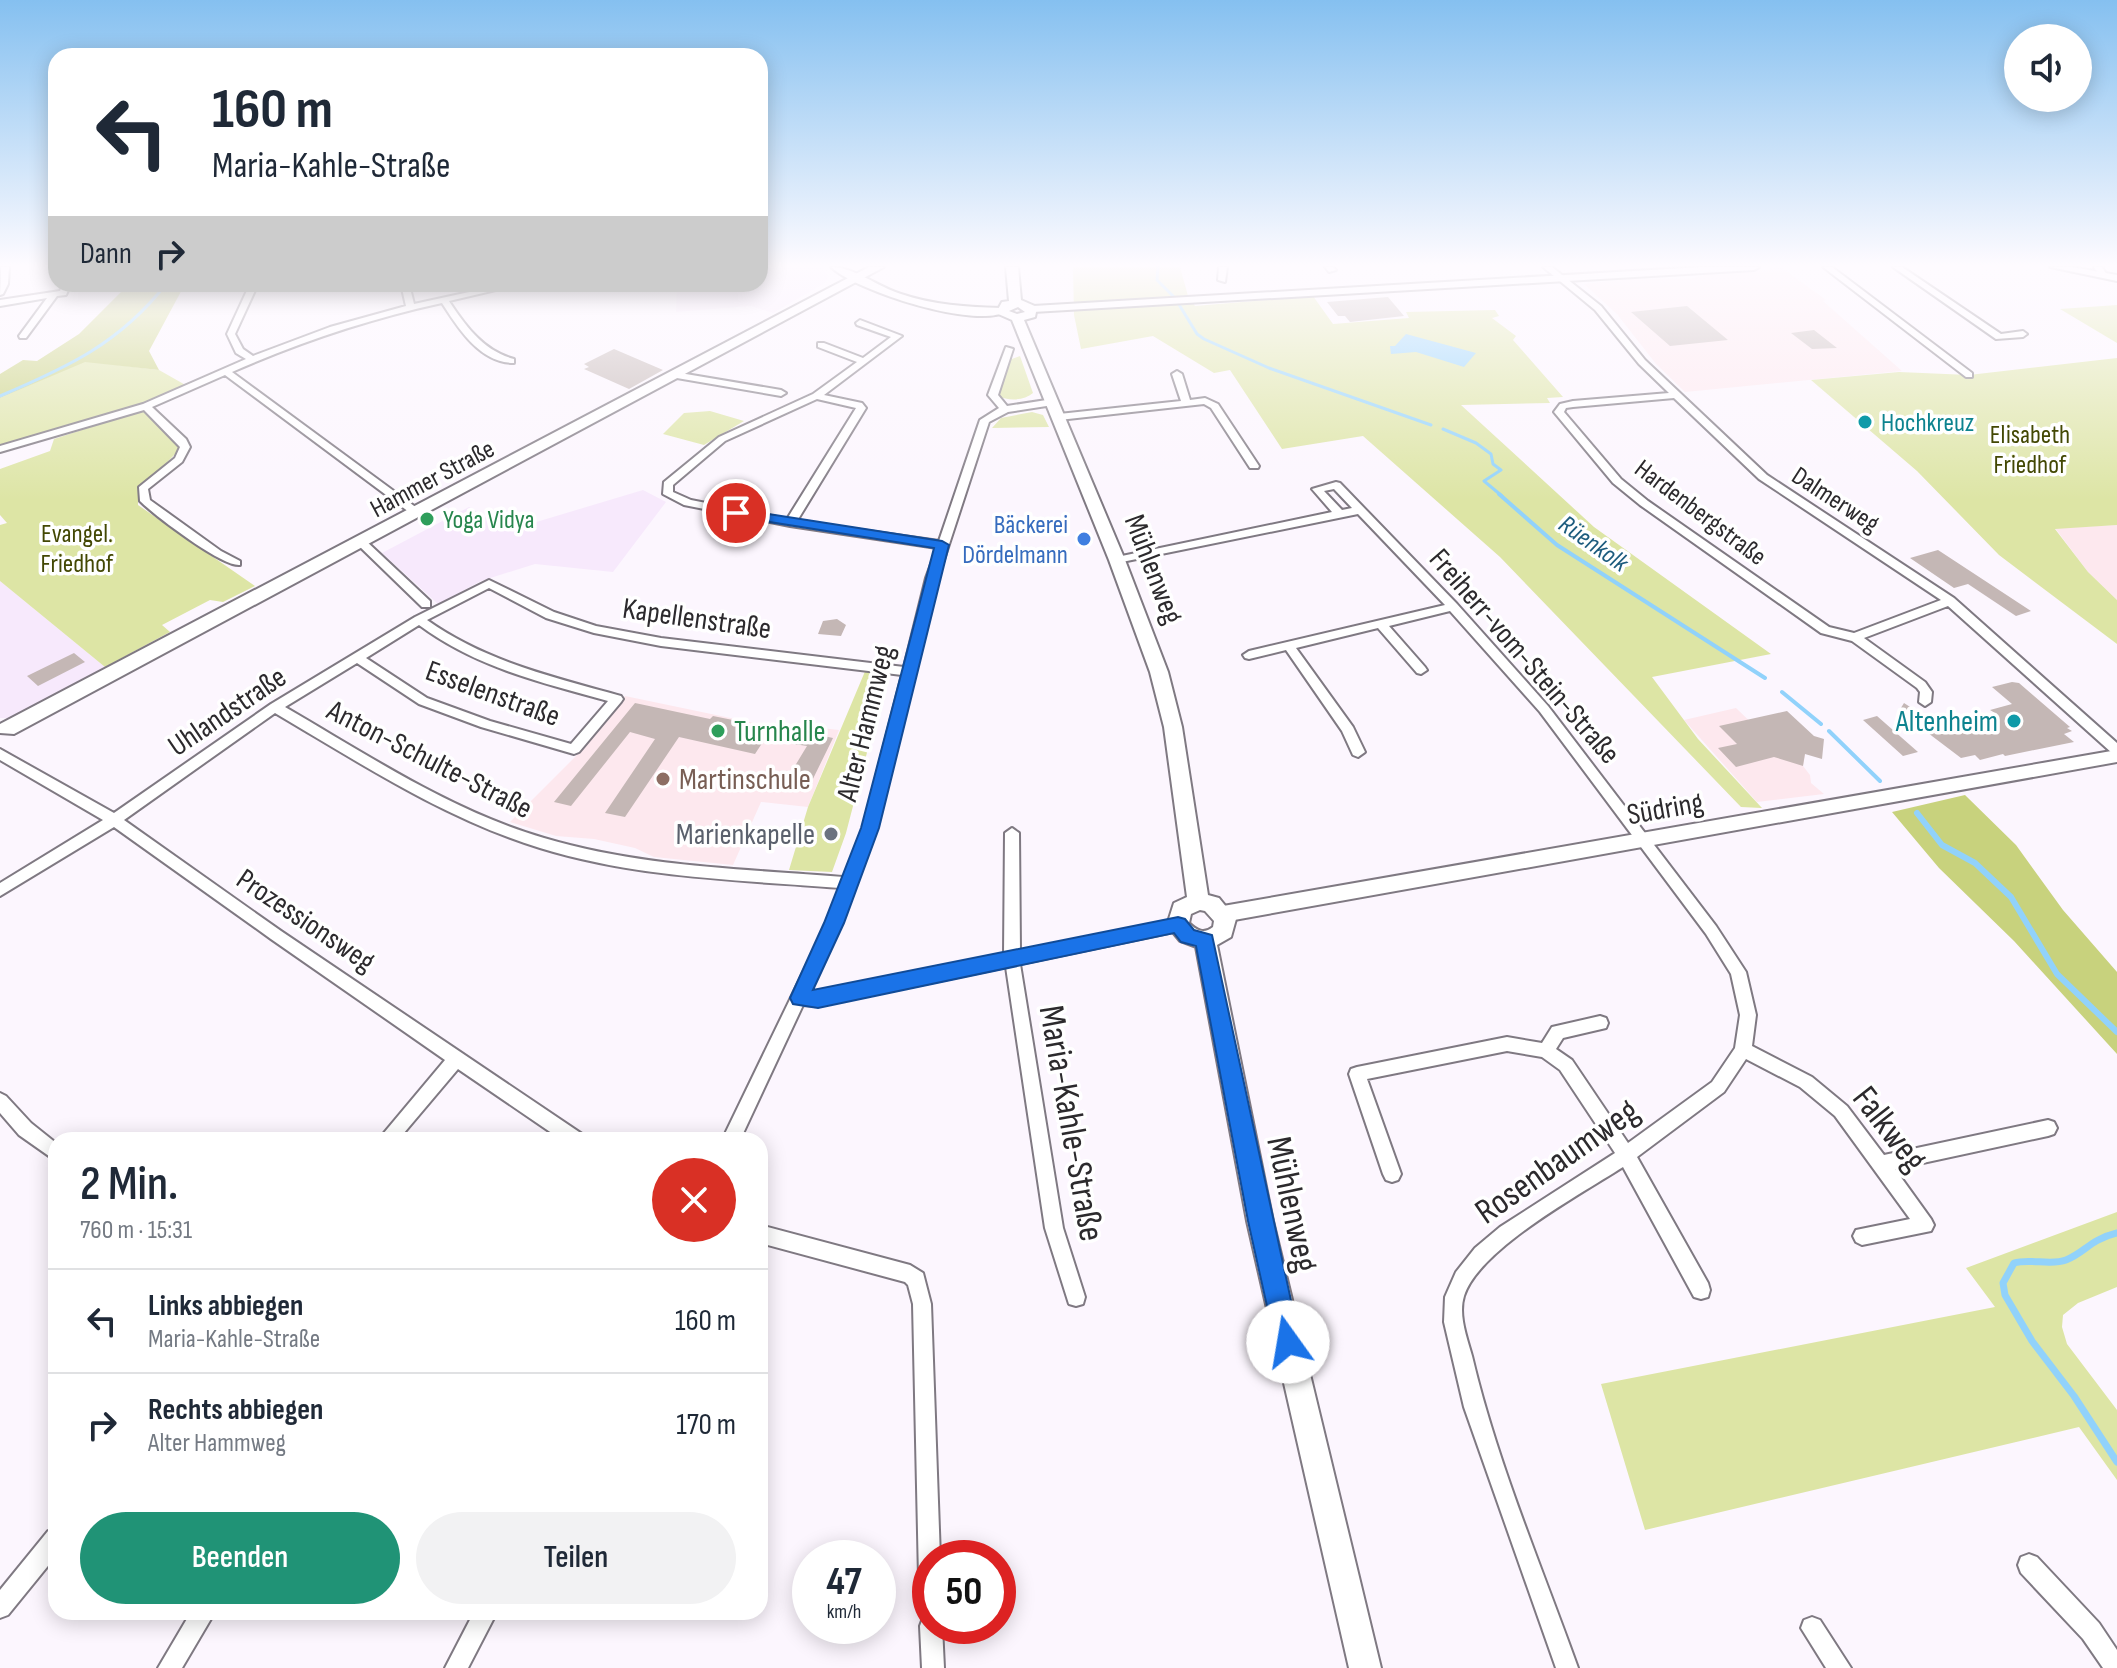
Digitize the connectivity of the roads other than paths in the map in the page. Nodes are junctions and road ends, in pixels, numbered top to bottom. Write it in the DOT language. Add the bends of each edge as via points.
graph roads {
  1 [pos="236,345"];
  2 [pos="290,345"];
  3 [pos="482,345"];
  4 [pos="731,345"];
  5 [pos="821,345"];
  6 [pos="886,345"];
  7 [pos="1028,345"];
  8 [pos="1627,345"];
  9 [pos="1929,345"];
  10 [pos="1009,349"];
  11 [pos="252,359"];
  12 [pos="511,361"];
  13 [pos="863,361"];
  14 [pos="225,371"];
  15 [pos="1177,374"];
  16 [pos="674,375"];
  17 [pos="1969,375"];
  18 [pos="781,393"];
  19 [pos="1676,395"];
  20 [pos="816,396"];
  21 [pos="1186,401"];
  22 [pos="146,406"];
  23 [pos="1005,409"];
  24 [pos="1056,410"];
  25 [pos="0,449"];
  26 [pos="1254,466"];
  27 [pos="1360,510"];
  28 [pos="417,513"];
  29 [pos="1339,514"];
  30 [pos="790,523"];
  31 [pos="361,542"];
  32 [pos="942,545"];
  33 [pos="1117,560"];
  34 [pos="236,563"];
  35 [pos="489,583"];
  36 [pos="1950,601"];
  37 [pos="426,604"];
  38 [pos="1453,607"];
  39 [pos="419,620"];
  40 [pos="1382,625"];
  41 [pos="1850,637"];
  42 [pos="1289,646"];
  43 [pos="1249,655"];
  44 [pos="356,657"];
  45 [pos="1421,670"];
  46 [pos="908,672"];
  47 [pos="1925,702"];
  48 [pos="275,707"];
  49 [pos="4,727"];
  50 [pos="0,747"];
  51 [pos="2117,750"];
  52 [pos="1358,752"];
  53 [pos="0,754"];
  54 [pos="2117,756"];
  55 [pos="114,820"];
  56 [pos="1012,833"];
  57 [pos="1645,841"];
  58 [pos="850,883"];
  59 [pos="0,890"];
  60 [pos="1198,901"];
  61 [pos="1223,914"];
  62 [pos="1178,925"];
  63 [pos="1205,940"];
  64 [pos="1012,959"];
  65 [pos="800,998"];
  66 [pos="1600,1023"];
  67 [pos="1743,1050"];
  68 [pos="1546,1051"];
  69 [pos="456,1059"];
  70 [pos="0,1101"];
  71 [pos="2048,1128"];
  72 [pos="394,1132"];
  73 [pos="564,1132"];
  74 [pos="735,1132"];
  75 [pos="48,1147"];
  76 [pos="1626,1155"];
  77 [pos="1882,1164"];
  78 [pos="1392,1174"];
  79 [pos="768,1236"];
  80 [pos="1862,1236"];
  81 [pos="1701,1290"];
  82 [pos="1076,1297"];
  83 [pos="929,1540"];
  84 [pos="48,1549"];
  85 [pos="2029,1565"];
  86 [pos="0,1607"];
  87 [pos="199,1620"];
  88 [pos="482,1620"];
  89 [pos="1812,1628"];
  90 [pos="932,1644"];
  91 [pos="169,1668"];
  92 [pos="456,1668"];
  93 [pos="933,1668"];
  94 [pos="1365,1668"];
  95 [pos="1567,1668"];
  96 [pos="1840,1668"];
  97 [pos="2116,1668"];
  1 -- 11 [label="street"];
  2 -- 11 [label="street"];
  3 -- 12 [label="street"];
  4 -- 16 [label="main road, Hammer Straße"];
  5 -- 13 [label="street"];
  6 -- 13 [label="street"];
  7 -- 24 [label="main road, Mühlenweg"];
  8 -- 19 [label="street, Dalmerweg"];
  9 -- 17 [label="street"];
  10 -- 23 [label="street" via="993,395"];
  11 -- 14 [label="street"];
  13 -- 20 [label="street"];
  14 -- 22 [label="street"];
  14 -- 28 [label="street"];
  15 -- 21 [label="street"];
  16 -- 18 [label="street"];
  16 -- 28 [label="main road, Hammer Straße"];
  19 -- 36 [label="street, Dalmerweg" via="1763,477"];
  19 -- 41 [label="street, Hardenbergstraße" via="1573,404 1559,412 1617,481 1644,503 1825,630"];
  20 -- 30 [label="street" via="861,408"];
  20 -- 30 [label="street" via="722,439 666,489 672,498 688,503"];
  21 -- 24 [label="street"];
  21 -- 26 [label="street" via="1215,406"];
  22 -- 25 [label="street"];
  22 -- 34 [label="street" via="185,447 180,458 147,483 145,501"];
  23 -- 24 [label="street"];
  23 -- 32 [label="street, Alter Hammweg" via="985,420"];
  24 -- 33 [label="main road, Mühlenweg"];
  27 -- 29 [label="street"];
  27 -- 29 [label="street, Freiherr-vom-Stein-Straße" via="1336,485 1317,489"];
  27 -- 38 [label="street, Freiherr-vom-Stein-Straße"];
  28 -- 31 [label="main road, Hammer Straße"];
  29 -- 33 [label="street"];
  30 -- 32 [label="street"];
  31 -- 37 [label="street"];
  31 -- 49 [label="main road, Hammer Straße"];
  32 -- 46 [label="street, Alter Hammweg"];
  33 -- 60 [label="main road, Mühlenweg" via="1169,713"];
  35 -- 39 [label="street, Uhlandstraße"];
  35 -- 46 [label="street, Kapellenstraße" via="550,615 594,629"];
  36 -- 41 [label="street"];
  36 -- 51 [label="street, Dalmerweg"];
  38 -- 40 [label="street"];
  38 -- 57 [label="street, Freiherr-vom-Stein-Straße" via="1544,709"];
  39 -- 44 [label="street, Uhlandstraße"];
  39 -- 44 [label="street, Esselenstraße" via="443,640 518,671 617,699 574,749 423,701"];
  40 -- 42 [label="street"];
  40 -- 45 [label="street"];
  41 -- 47 [label="street, Hardenbergstraße" via="1921,685"];
  42 -- 43 [label="street"];
  42 -- 52 [label="street"];
  44 -- 48 [label="street, Uhlandstraße"];
  46 -- 58 [label="street, Alter Hammweg" via="870,828"];
  48 -- 55 [label="street, Uhlandstraße"];
  48 -- 58 [label="street, Anton-Schulte-Straße" via="411,785 539,842 637,864"];
  49 -- 50 [label="main road" via="8,738"];
  53 -- 55 [label="street, Prozessionsweg"];
  54 -- 57 [label="street, Südring"];
  55 -- 59 [label="street, Uhlandstraße"];
  55 -- 69 [label="street, Prozessionsweg"];
  56 -- 64 [label="street, Maria-Kahle-Straße"];
  57 -- 61 [label="street, Südring"];
  57 -- 67 [label="street, Rosenbaumweg" via="1738,972 1748,1015"];
  58 -- 65 [label="street, Alter Hammweg"];
  60 -- 61 [label="main road"];
  60 -- 62 [label="main road" via="1181,909"];
  61 -- 63 [label="main road" via="1223,931"];
  62 -- 63 [label="main road" via="1188,936"];
  62 -- 64 [label="street"];
  63 -- 94 [label="main road, Mühlenweg" via="1260,1221"];
  64 -- 65 [label="street" via="818,999"];
  64 -- 82 [label="street, Maria-Kahle-Straße" via="1054,1228"];
  65 -- 74 [label="street, Alter Hammweg"];
  66 -- 68 [label="street" via="1558,1032"];
  67 -- 76 [label="street, Rosenbaumweg" via="1718,1087"];
  67 -- 77 [label="street, Falkweg" via="1822,1093"];
  68 -- 76 [label="street" via="1566,1065"];
  68 -- 78 [label="street" via="1507,1044 1357,1074"];
  69 -- 72 [label="street"];
  69 -- 73 [label="street, Prozessionsweg"];
  70 -- 75 [label="street"];
  71 -- 77 [label="street"];
  76 -- 81 [label="street"];
  76 -- 95 [label="street, Rosenbaumweg" via="1506,1233 1481,1254 1454,1297 1454,1322 1474,1407"];
  77 -- 80 [label="street, Falkweg" via="1925,1225"];
  79 -- 83 [label="street" via="910,1274 916,1280 922,1304"];
  84 -- 86 [label="street"];
  85 -- 97 [label="street" via="2091,1631"];
  87 -- 91 [label="street"];
  88 -- 92 [label="street"];
  89 -- 96 [label="street"];
  90 -- 93 [label="street"];
}
